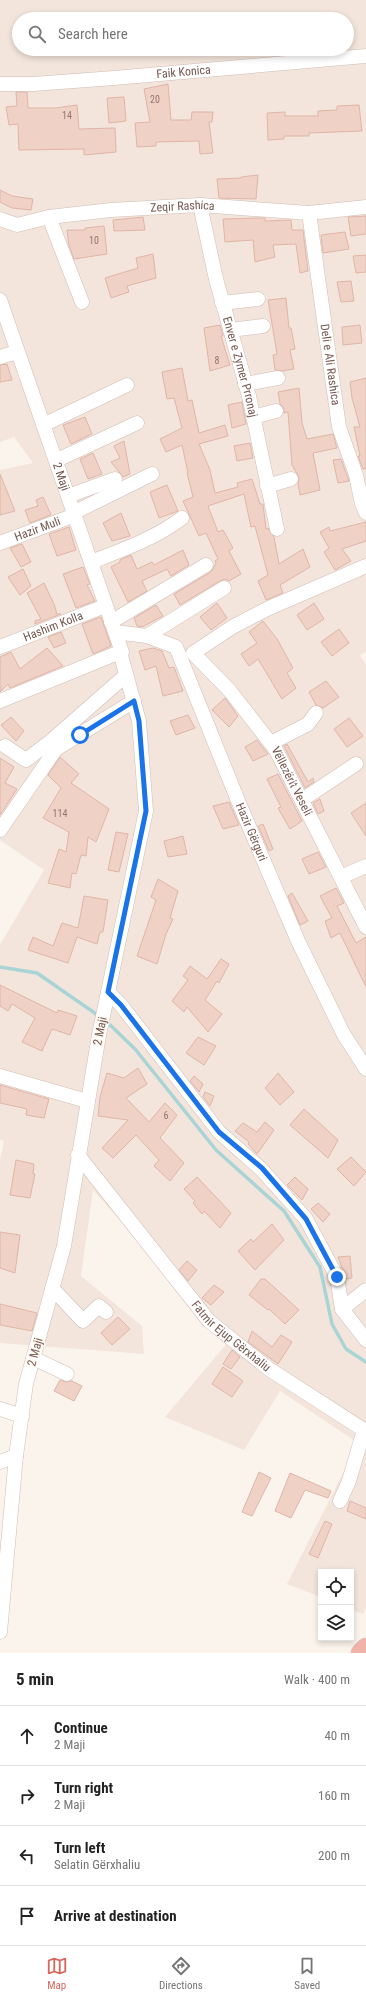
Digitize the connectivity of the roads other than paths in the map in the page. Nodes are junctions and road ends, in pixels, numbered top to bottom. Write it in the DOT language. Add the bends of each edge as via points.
graph roads {
  1 [pos="366,56"];
  2 [pos="0,84"];
  3 [pos="200,206"];
  4 [pos="366,207"];
  5 [pos="309,213"];
  6 [pos="49,217"];
  7 [pos="0,219"];
  8 [pos="258,299"];
  9 [pos="0,300"];
  10 [pos="82,302"];
  11 [pos="222,303"];
  12 [pos="263,326"];
  13 [pos="230,330"];
  14 [pos="17,352"];
  15 [pos="0,357"];
  16 [pos="278,378"];
  17 [pos="245,384"];
  18 [pos="127,385"];
  19 [pos="276,411"];
  20 [pos="253,417"];
  21 [pos="137,423"];
  22 [pos="43,425"];
  23 [pos="57,460"];
  24 [pos="152,474"];
  25 [pos="115,479"];
  26 [pos="291,479"];
  27 [pos="267,486"];
  28 [pos="68,496"];
  29 [pos="366,513"];
  30 [pos="74,514"];
  31 [pos="182,518"];
  32 [pos="277,529"];
  33 [pos="0,543"];
  34 [pos="91,562"];
  35 [pos="206,565"];
  36 [pos="366,566"];
  37 [pos="224,588"];
  38 [pos="105,606"];
  39 [pos="113,627"];
  40 [pos="147,636"];
  41 [pos="0,647"];
  42 [pos="176,647"];
  43 [pos="120,652"];
  44 [pos="193,653"];
  45 [pos="126,676"];
  46 [pos="0,701"];
  47 [pos="134,701"];
  48 [pos="316,714"];
  49 [pos="271,743"];
  50 [pos="5,746"];
  51 [pos="356,764"];
  52 [pos="302,800"];
  53 [pos="0,830"];
  54 [pos="366,866"];
  55 [pos="341,878"];
  56 [pos="366,927"];
  57 [pos="108,992"];
  58 [pos="366,1069"];
  59 [pos="0,1076"];
  60 [pos="87,1101"];
  61 [pos="78,1155"];
  62 [pos="52,1288"];
  63 [pos="366,1290"];
  64 [pos="342,1309"];
  65 [pos="106,1312"];
  66 [pos="366,1340"];
  67 [pos="33,1358"];
  68 [pos="67,1374"];
  69 [pos="0,1409"];
  70 [pos="22,1416"];
  71 [pos="16,1456"];
  72 [pos="0,1462"];
  73 [pos="340,1501"];
  74 [pos="0,1632"];
  75 [pos="366,1648"];
  76 [pos="361,1653"];
  1 -- 2 [label="street, Faik Konica" via="107,79"];
  3 -- 5 [label="street, Zeqir Rashica"];
  3 -- 6 [label="street, Zeqir Rashica" via="132,208"];
  3 -- 11 [label="street, Enver e Zymer Prronaj"];
  4 -- 5 [label="street, Zeqir Rashica"];
  5 -- 29 [label="street, Deli e Ali Rashica" via="339,427"];
  6 -- 7 [label="street, Zeqir Rashica" via="17,224"];
  6 -- 10 [label="street"];
  8 -- 11 [label="street"];
  9 -- 14 [label="street, 2 Maji"];
  11 -- 13 [label="street, Enver e Zymer Prronaj"];
  12 -- 13 [label="street"];
  13 -- 17 [label="street, Enver e Zymer Prronaj"];
  14 -- 15 [label="street"];
  14 -- 22 [label="street, 2 Maji"];
  16 -- 17 [label="street"];
  17 -- 20 [label="street, Enver e Zymer Prronaj"];
  18 -- 22 [label="street"];
  19 -- 20 [label="street"];
  20 -- 27 [label="street, Enver e Zymer Prronaj"];
  21 -- 23 [label="street"];
  22 -- 23 [label="street, 2 Maji"];
  23 -- 28 [label="street, 2 Maji"];
  24 -- 30 [label="street, Hazir Muli"];
  25 -- 28 [label="street"];
  26 -- 27 [label="street"];
  27 -- 32 [label="street, Enver e Zymer Prronaj"];
  28 -- 30 [label="street, 2 Maji"];
  30 -- 33 [label="street, Hazir Muli"];
  30 -- 34 [label="street, 2 Maji"];
  31 -- 34 [label="street" via="128,547"];
  34 -- 38 [label="street, 2 Maji"];
  35 -- 39 [label="street"];
  36 -- 44 [label="street" via="269,608 234,626"];
  37 -- 40 [label="street"];
  38 -- 39 [label="street, 2 Maji"];
  38 -- 41 [label="street, Hashim Kolla"];
  39 -- 40 [label="street"];
  39 -- 43 [label="street, 2 Maji"];
  40 -- 42 [label="street"];
  42 -- 44 [label="street, Vëllezërit Veseli"];
  42 -- 58 [label="street, Hazir Gërguri" via="298,941 344,1035"];
  43 -- 45 [label="street, 2 Maji"];
  43 -- 46 [label="street"];
  44 -- 49 [label="street, Vëllezërit Veseli" via="230,691"];
  45 -- 47 [label="street, 2 Maji"];
  45 -- 50 [label="street" via="26,760"];
  47 -- 53 [label="street" via="56,748"];
  47 -- 57 [label="street, 2 Maji" via="139,721 146,811"];
  48 -- 49 [label="street" via="308,724"];
  49 -- 52 [label="street, Vëllezërit Veseli"];
  51 -- 52 [label="street"];
  52 -- 55 [label="street, Vëllezërit Veseli"];
  54 -- 55 [label="street"];
  55 -- 56 [label="street, Vëllezërit Veseli"];
  57 -- 60 [label="street, 2 Maji"];
  57 -- 64 [label="street" via="121,1005 219,1132 262,1168 306,1219 337,1277"];
  59 -- 60 [label="street"];
  60 -- 61 [label="street, 2 Maji"];
  61 -- 62 [label="street, 2 Maji" via="64,1246"];
  61 -- 73 [label="street, Fatmir Ejup Gërxhaliu" via="209,1321 269,1369 364,1430 349,1481"];
  62 -- 65 [label="street" via="83,1321 99,1306"];
  62 -- 67 [label="street, 2 Maji"];
  63 -- 64 [label="street"];
  64 -- 66 [label="street"];
  67 -- 68 [label="street"];
  67 -- 70 [label="street, 2 Maji" via="26,1384"];
  69 -- 70 [label="street"];
  70 -- 71 [label="street, 2 Maji"];
  71 -- 72 [label="street"];
  71 -- 74 [label="street, 2 Maji"];
  75 -- 76 [label="highway"];
}
